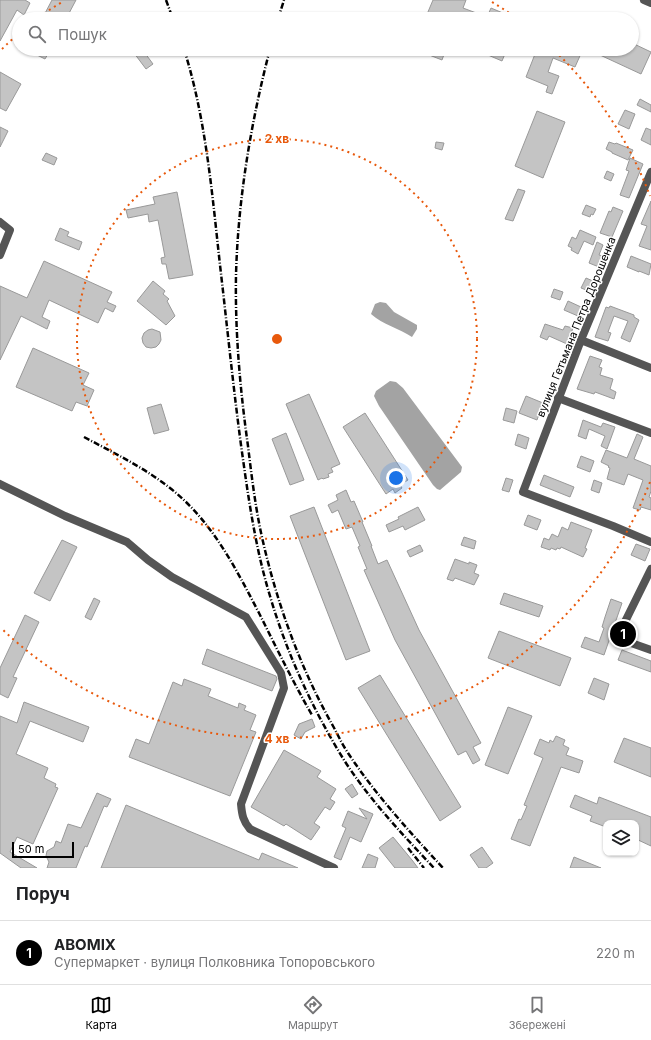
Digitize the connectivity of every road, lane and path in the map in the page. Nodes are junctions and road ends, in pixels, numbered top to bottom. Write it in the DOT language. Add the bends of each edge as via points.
graph roads {
  1 [pos="644,0"];
  2 [pos="651,3"];
  3 [pos="651,172"];
  4 [pos="0,222"];
  5 [pos="0,255"];
  6 [pos="581,340"];
  7 [pos="651,368"];
  8 [pos="558,398"];
  9 [pos="651,433"];
  10 [pos="0,484"];
  11 [pos="651,542"];
  12 [pos="651,568"];
  13 [pos="651,650"];
  14 [pos="334,868"];
  1 -- 2 [label="street"];
  3 -- 6 [label="street, вулиця Гетьмана Петра Дорошенка"];
  4 -- 5 [label="street" via="10,230"];
  6 -- 7 [label="street"];
  6 -- 8 [label="street, вулиця Гетьмана Петра Дорошенка"];
  8 -- 9 [label="street"];
  8 -- 11 [label="street, вулиця Гетьмана Петра Дорошенка" via="523,492"];
  10 -- 14 [label="street" via="126,542 172,577 246,617 282,673 284,688 241,804 244,822 250,829"];
  12 -- 13 [label="street" via="617,638"];
}
